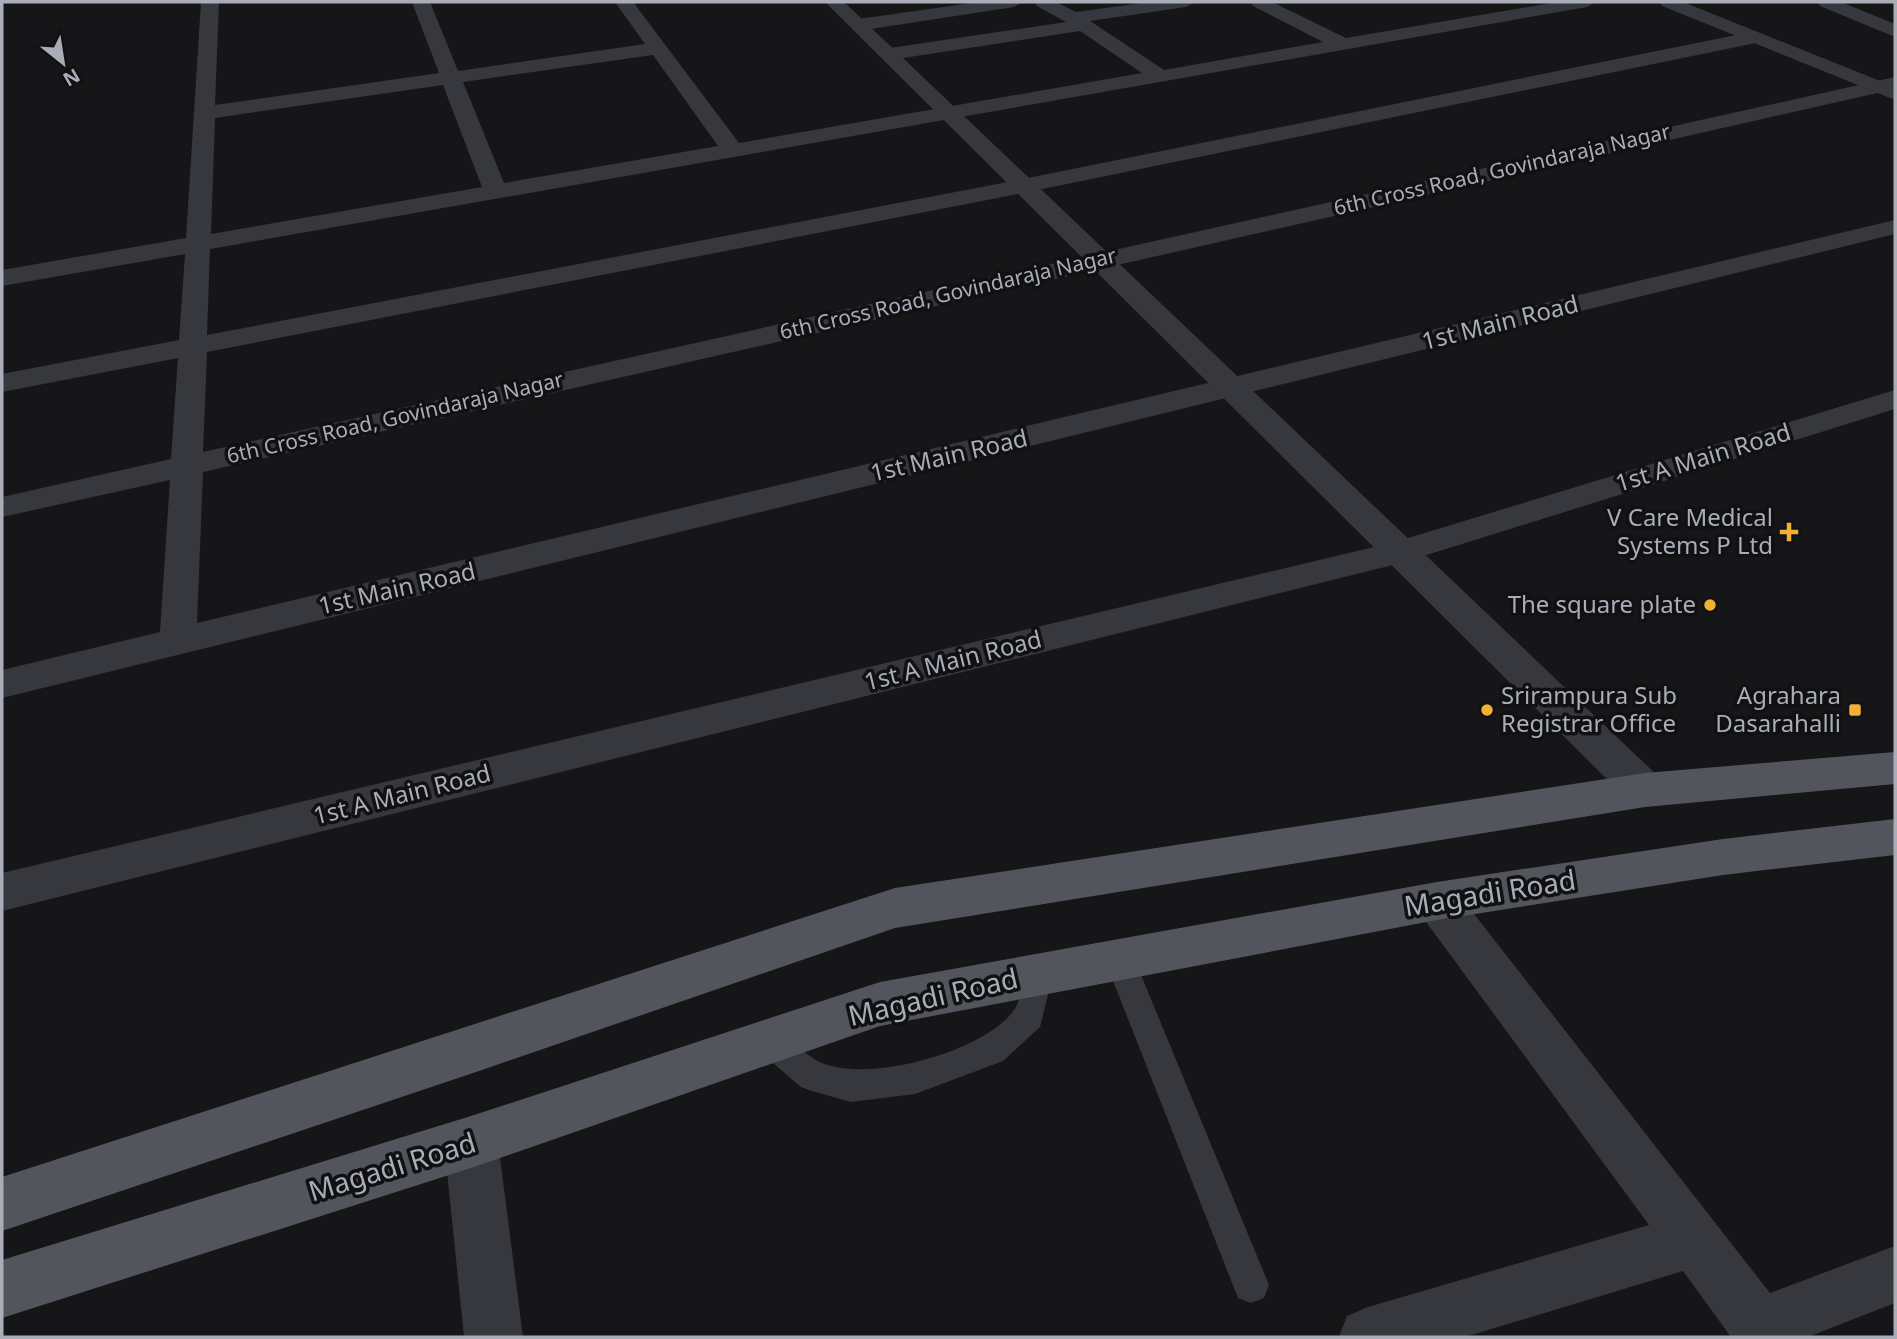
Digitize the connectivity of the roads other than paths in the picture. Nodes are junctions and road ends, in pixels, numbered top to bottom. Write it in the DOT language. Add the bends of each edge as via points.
graph roads {
  1 [pos="210,2"];
  2 [pos="421,2"];
  3 [pos="624,2"];
  4 [pos="834,2"];
  5 [pos="1014,2"];
  6 [pos="1043,2"];
  7 [pos="1186,2"];
  8 [pos="1259,2"];
  9 [pos="1587,2"];
  10 [pos="1668,2"];
  11 [pos="1826,2"];
  12 [pos="1078,22"];
  13 [pos="858,25"];
  14 [pos="1895,31"];
  15 [pos="1756,37"];
  16 [pos="1342,44"];
  17 [pos="658,48"];
  18 [pos="890,54"];
  19 [pos="1160,76"];
  20 [pos="452,79"];
  21 [pos="1889,88"];
  22 [pos="204,113"];
  23 [pos="948,113"];
  24 [pos="733,151"];
  25 [pos="1023,186"];
  26 [pos="496,192"];
  27 [pos="1888,234"];
  28 [pos="197,244"];
  29 [pos="1100,260"];
  30 [pos="2,278"];
  31 [pos="192,346"];
  32 [pos="2,383"];
  33 [pos="1232,388"];
  34 [pos="1895,399"];
  35 [pos="186,465"];
  36 [pos="2,506"];
  37 [pos="1401,552"];
  38 [pos="178,642"];
  39 [pos="2,684"];
  40 [pos="1895,768"];
  41 [pos="1645,790"];
  42 [pos="1895,837"];
  43 [pos="2,892"];
  44 [pos="1437,901"];
  45 [pos="1119,958"];
  46 [pos="1038,974"];
  47 [pos="770,1041"];
  48 [pos="471,1142"];
  49 [pos="2,1204"];
  50 [pos="1694,1240"];
  51 [pos="1895,1275"];
  52 [pos="1251,1285"];
  53 [pos="2,1289"];
  54 [pos="1763,1332"];
  55 [pos="494,1337"];
  56 [pos="1368,1337"];
  1 -- 22 [label="street"];
  2 -- 20 [label="street"];
  3 -- 17 [label="street"];
  4 -- 13 [label="street"];
  5 -- 13 [label="street"];
  6 -- 12 [label="street"];
  7 -- 12 [label="street"];
  8 -- 16 [label="street"];
  9 -- 16 [label="street"];
  10 -- 15 [label="street"];
  11 -- 14 [label="street"];
  12 -- 18 [label="street"];
  12 -- 19 [label="street"];
  13 -- 18 [label="street"];
  15 -- 21 [label="street"];
  15 -- 25 [label="street"];
  16 -- 19 [label="street"];
  17 -- 20 [label="street"];
  17 -- 24 [label="street"];
  18 -- 23 [label="street"];
  19 -- 23 [label="street"];
  20 -- 22 [label="street"];
  20 -- 26 [label="street"];
  21 -- 29 [label="street, 6th Cross Road, Govindaraja Nagar"];
  22 -- 28 [label="street"];
  23 -- 24 [label="street"];
  23 -- 25 [label="street"];
  24 -- 26 [label="street"];
  25 -- 29 [label="street"];
  25 -- 31 [label="street"];
  26 -- 28 [label="street"];
  27 -- 33 [label="street, 1st Main Road"];
  28 -- 30 [label="street"];
  28 -- 31 [label="street"];
  29 -- 33 [label="street"];
  29 -- 35 [label="street, 6th Cross Road, Govindaraja Nagar"];
  31 -- 32 [label="street"];
  31 -- 35 [label="street"];
  33 -- 37 [label="street"];
  33 -- 38 [label="street, 1st Main Road"];
  34 -- 37 [label="street, 1st A Main Road"];
  35 -- 36 [label="street, 6th Cross Road, Govindaraja Nagar"];
  35 -- 38 [label="street"];
  37 -- 41 [label="street"];
  37 -- 43 [label="street, 1st A Main Road"];
  38 -- 39 [label="street, 1st Main Road"];
  40 -- 41 [label="main road"];
  41 -- 49 [label="main road" via="895,908"];
  42 -- 44 [label="main road, Magadi Road" via="1723,857"];
  44 -- 45 [label="main road, Magadi Road"];
  44 -- 50 [label="street"];
  45 -- 46 [label="main road, Magadi Road"];
  45 -- 52 [label="lane"];
  46 -- 47 [label="main road, Magadi Road" via="880,1004"];
  46 -- 47 [label="lane" via="1029,1017 992,1050 915,1078 851,1086 812,1076"];
  47 -- 48 [label="main road, Magadi Road"];
  48 -- 53 [label="main road, Magadi Road"];
  48 -- 55 [label="street"];
  50 -- 54 [label="street"];
  50 -- 56 [label="street"];
  51 -- 54 [label="street"];
}
